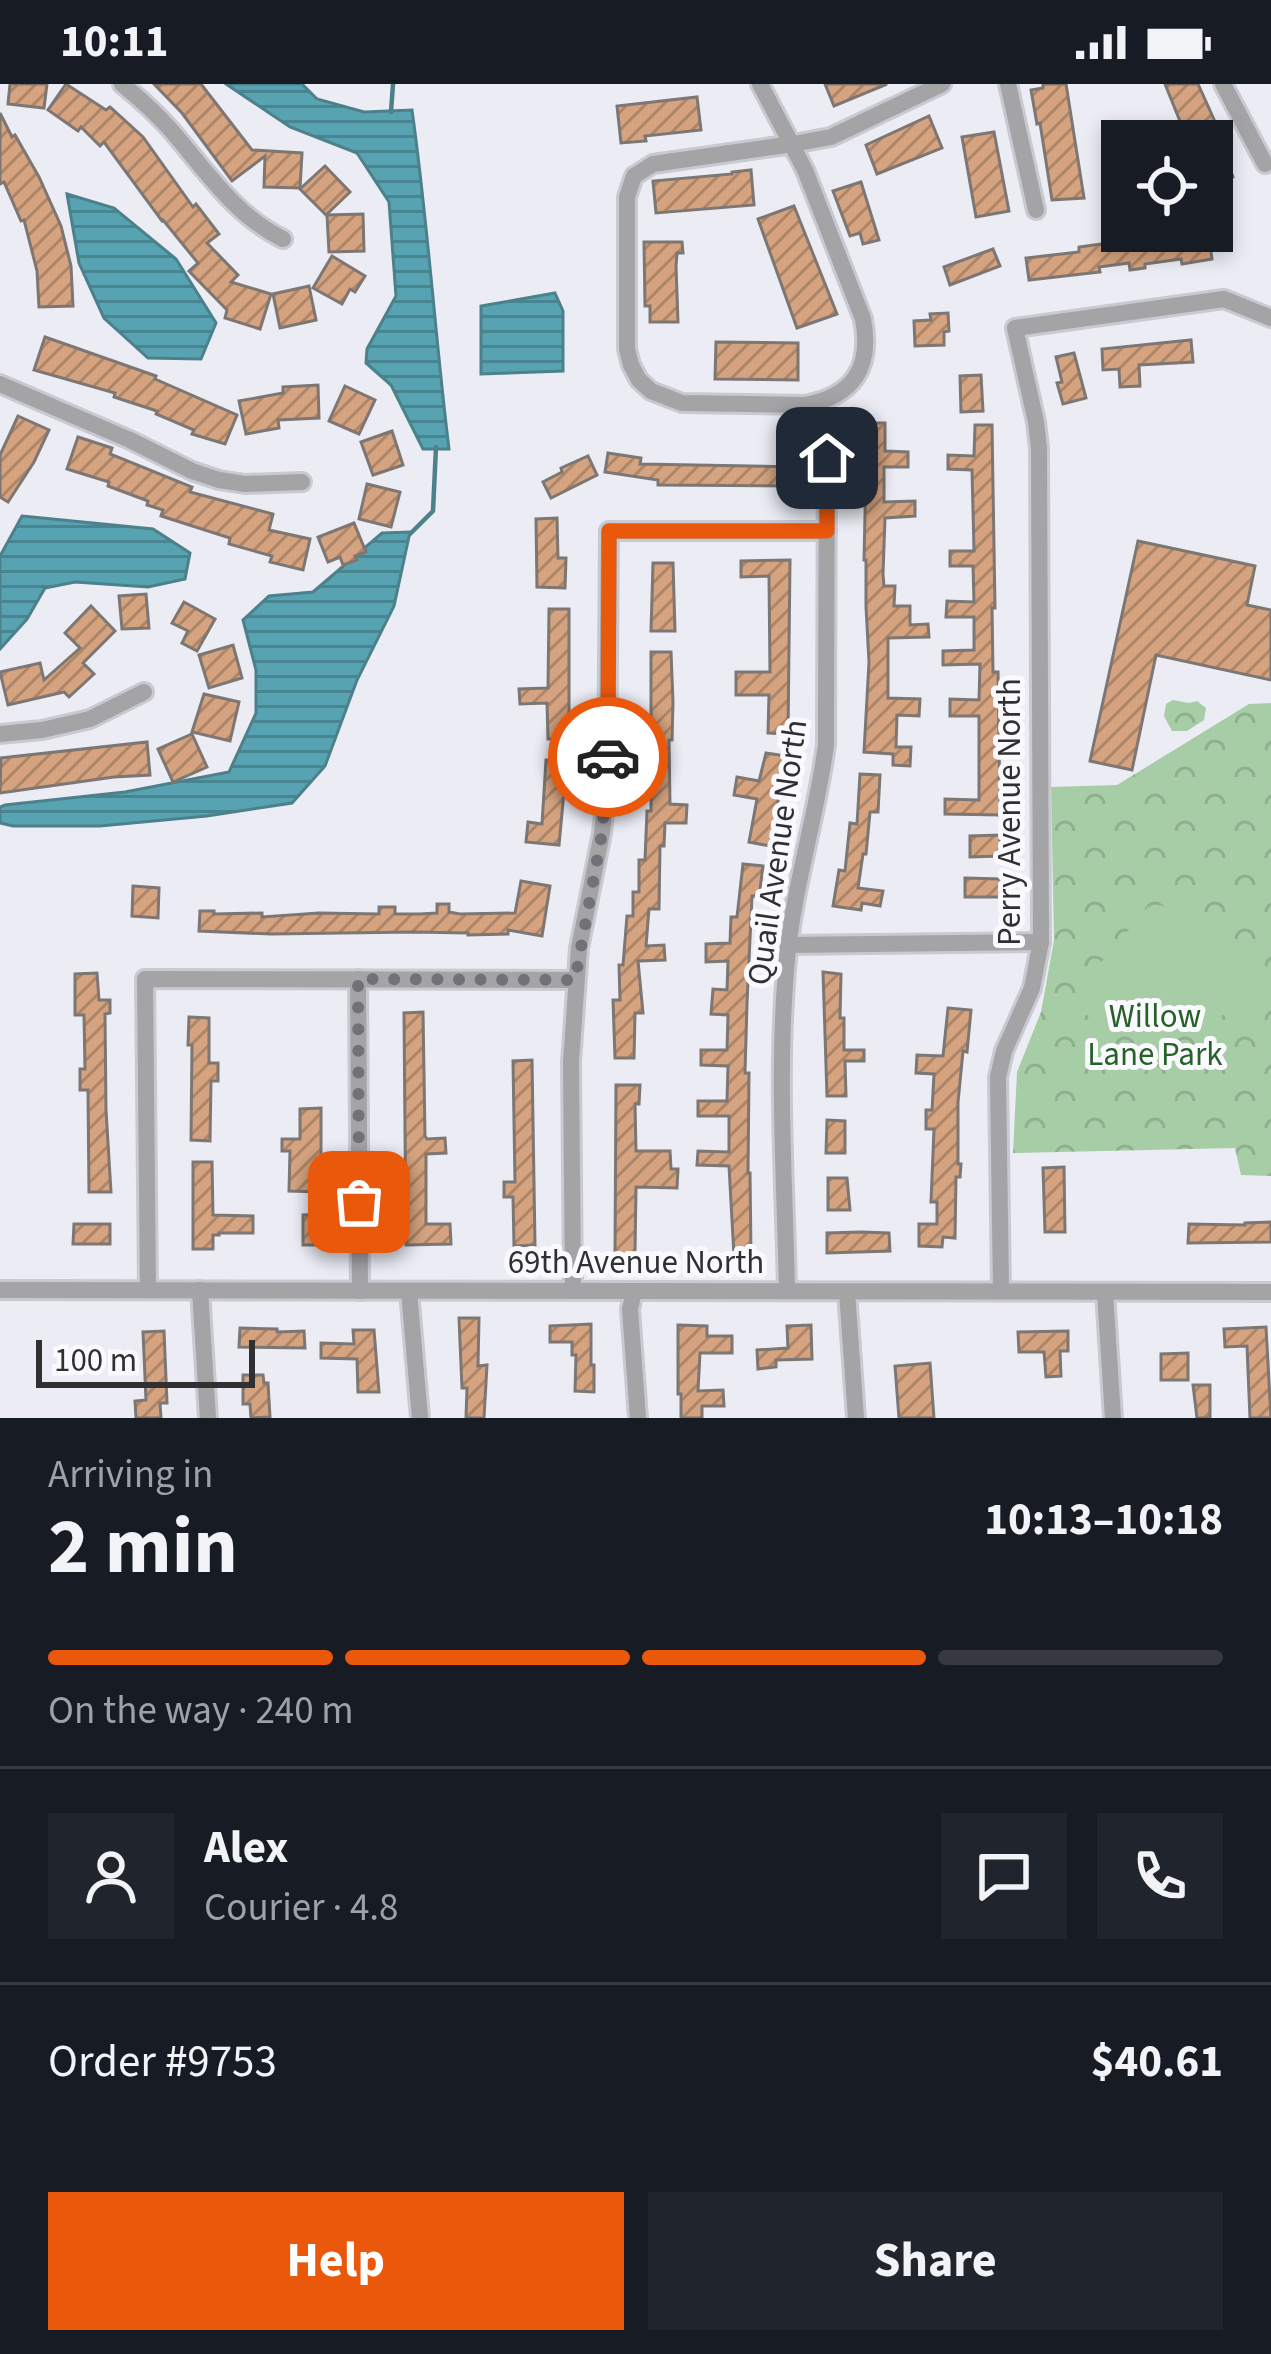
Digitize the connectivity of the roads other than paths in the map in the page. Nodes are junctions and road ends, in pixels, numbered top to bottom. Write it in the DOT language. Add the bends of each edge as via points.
graph roads {
  1 [pos="122,84"];
  2 [pos="760,84"];
  3 [pos="942,84"];
  4 [pos="1008,84"];
  5 [pos="1223,84"];
  6 [pos="793,144"];
  7 [pos="1264,164"];
  8 [pos="1036,210"];
  9 [pos="283,239"];
  10 [pos="1271,318"];
  11 [pos="0,384"];
  12 [pos="827,422"];
  13 [pos="302,482"];
  14 [pos="827,531"];
  15 [pos="144,692"];
  16 [pos="0,734"];
  17 [pos="1041,942"];
  18 [pos="788,945"];
  19 [pos="358,979"];
  20 [pos="575,980"];
  21 [pos="0,1290"];
  22 [pos="148,1290"];
  23 [pos="200,1290"];
  24 [pos="360,1291"];
  25 [pos="410,1291"];
  26 [pos="573,1291"];
  27 [pos="634,1291"];
  28 [pos="787,1291"];
  29 [pos="1001,1291"];
  30 [pos="848,1292"];
  31 [pos="1105,1292"];
  32 [pos="1271,1292"];
  33 [pos="208,1418"];
  34 [pos="420,1418"];
  35 [pos="638,1418"];
  36 [pos="856,1418"];
  37 [pos="1113,1418"];
  1 -- 9 [label="street" via="237,208"];
  2 -- 6 [label="street"];
  3 -- 6 [label="street" via="831,137"];
  4 -- 8 [label="street"];
  5 -- 7 [label="street"];
  6 -- 6 [label="street" via="863,319 865,358 852,382 825,402 805,405 682,403 651,392 627,349 627,197 634,176 653,164"];
  10 -- 17 [label="street, Perry Avenue North" via="1224,299 1015,328 1039,448"];
  11 -- 13 [label="street" via="219,480"];
  12 -- 14 [label="street, Quail Avenue North"];
  14 -- 18 [label="street, Quail Avenue North" via="826,745"];
  14 -- 20 [label="street" via="609,531 608,785"];
  15 -- 16 [label="street" via="90,718"];
  17 -- 18 [label="street"];
  17 -- 29 [label="street, Perry Avenue North" via="998,1077"];
  18 -- 28 [label="street, Quail Avenue North"];
  19 -- 20 [label="street"];
  19 -- 22 [label="street" via="146,979"];
  19 -- 24 [label="street"];
  20 -- 26 [label="street"];
  21 -- 22 [label="street, 69th Avenue North"];
  22 -- 23 [label="street, 69th Avenue North"];
  23 -- 24 [label="street, 69th Avenue North"];
  23 -- 33 [label="street"];
  24 -- 25 [label="street, 69th Avenue North"];
  25 -- 26 [label="street, 69th Avenue North"];
  25 -- 34 [label="street"];
  26 -- 27 [label="street, 69th Avenue North"];
  27 -- 28 [label="street, 69th Avenue North"];
  27 -- 35 [label="street"];
  28 -- 30 [label="street, 69th Avenue North"];
  29 -- 30 [label="street, 69th Avenue North"];
  29 -- 31 [label="street, 69th Avenue North"];
  30 -- 36 [label="street"];
  31 -- 32 [label="street, 69th Avenue North"];
  31 -- 37 [label="street"];
}
